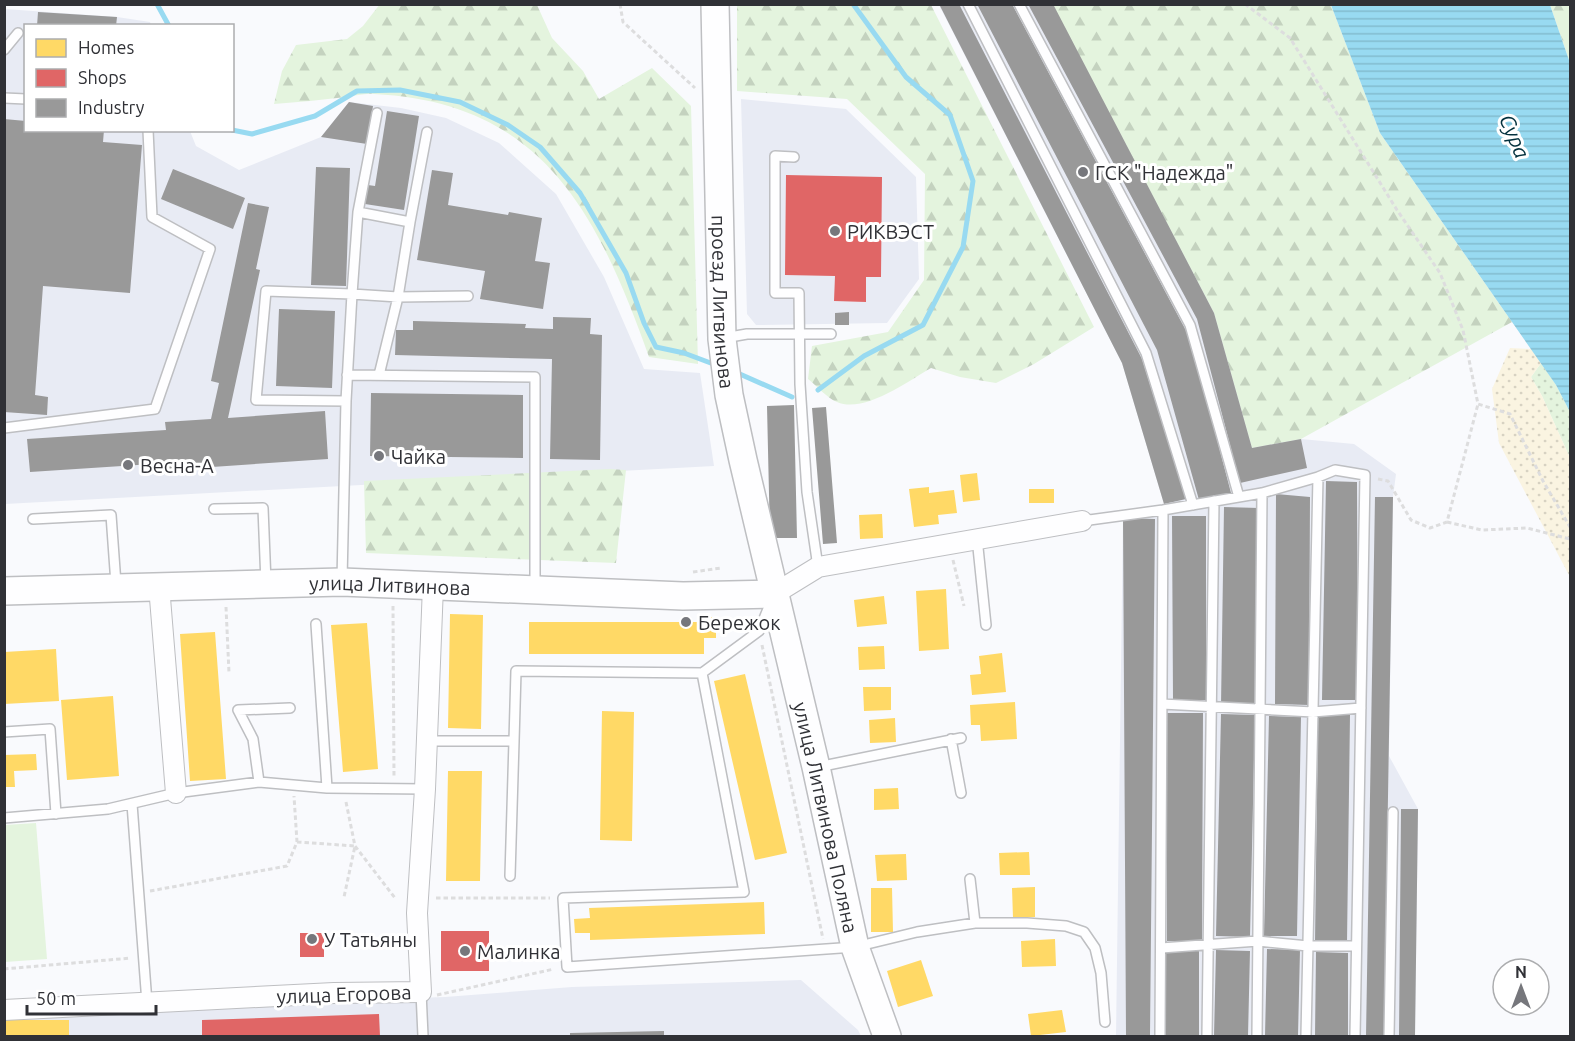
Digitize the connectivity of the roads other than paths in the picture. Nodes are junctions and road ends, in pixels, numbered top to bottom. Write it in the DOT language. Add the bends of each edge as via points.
graph roads {
  1 [pos="715,4"];
  2 [pos="968,4"];
  3 [pos="1019,4"];
  4 [pos="18,33"];
  5 [pos="4,50"];
  6 [pos="4,98"];
  7 [pos="24,99"];
  8 [pos="377,113"];
  9 [pos="148,132"];
  10 [pos="427,132"];
  11 [pos="794,157"];
  12 [pos="358,213"];
  13 [pos="410,222"];
  14 [pos="352,294"];
  15 [pos="468,296"];
  16 [pos="398,297"];
  17 [pos="831,334"];
  18 [pos="799,335"];
  19 [pos="722,339"];
  20 [pos="346,375"];
  21 [pos="379,375"];
  22 [pos="346,401"];
  23 [pos="4,428"];
  24 [pos="1318,477"];
  25 [pos="1262,493"];
  26 [pos="1239,497"];
  27 [pos="1214,501"];
  28 [pos="1193,505"];
  29 [pos="214,509"];
  30 [pos="1162,510"];
  31 [pos="33,519"];
  32 [pos="1082,521"];
  33 [pos="977,538"];
  34 [pos="818,567"];
  35 [pos="342,582"];
  36 [pos="266,583"];
  37 [pos="159,586"];
  38 [pos="433,586"];
  39 [pos="116,587"];
  40 [pos="535,590"];
  41 [pos="4,591"];
  42 [pos="774,594"];
  43 [pos="316,624"];
  44 [pos="986,625"];
  45 [pos="702,673"];
  46 [pos="1162,704"];
  47 [pos="1211,707"];
  48 [pos="290,708"];
  49 [pos="1361,708"];
  50 [pos="1260,710"];
  51 [pos="1313,712"];
  52 [pos="4,732"];
  53 [pos="426,741"];
  54 [pos="514,741"];
  55 [pos="816,767"];
  56 [pos="259,782"];
  57 [pos="327,788"];
  58 [pos="425,789"];
  59 [pos="176,793"];
  60 [pos="961,793"];
  61 [pos="132,804"];
  62 [pos="1393,812"];
  63 [pos="56,814"];
  64 [pos="4,818"];
  65 [pos="510,876"];
  66 [pos="970,879"];
  67 [pos="975,923"];
  68 [pos="1258,942"];
  69 [pos="1208,945"];
  70 [pos="1308,946"];
  71 [pos="1356,946"];
  72 [pos="855,947"];
  73 [pos="1161,948"];
  74 [pos="421,992"];
  75 [pos="147,1003"];
  76 [pos="4,1010"];
  77 [pos="1105,1022"];
  78 [pos="423,1036"];
  79 [pos="887,1036"];
  80 [pos="1160,1036"];
  81 [pos="1207,1036"];
  82 [pos="1257,1036"];
  83 [pos="1306,1036"];
  84 [pos="1355,1036"];
  85 [pos="1389,1036"];
  1 -- 19 [label="main road, проезд Литвинова"];
  2 -- 28 [label="lane" via="1146,353"];
  3 -- 26 [label="lane" via="1190,325"];
  4 -- 5 [label="lane"];
  6 -- 7 [label="lane"];
  8 -- 12 [label="lane"];
  9 -- 23 [label="lane" via="152,216 210,249 155,410"];
  10 -- 13 [label="lane"];
  11 -- 18 [label="lane" via="775,156 775,293 799,292"];
  12 -- 13 [label="lane"];
  12 -- 14 [label="lane"];
  13 -- 16 [label="lane"];
  14 -- 16 [label="lane"];
  14 -- 20 [label="lane"];
  14 -- 22 [label="lane" via="266,291 256,400"];
  15 -- 16 [label="lane"];
  16 -- 21 [label="lane"];
  17 -- 18 [label="lane"];
  18 -- 19 [label="lane" via="747,334"];
  18 -- 34 [label="lane" via="807,492"];
  19 -- 42 [label="main road, проезд Литвинова" via="738,439"];
  20 -- 21 [label="lane"];
  20 -- 22 [label="lane"];
  21 -- 40 [label="lane" via="535,377"];
  22 -- 35 [label="lane"];
  24 -- 25 [label="lane"];
  24 -- 49 [label="lane" via="1335,470 1365,475"];
  24 -- 51 [label="lane"];
  25 -- 26 [label="lane"];
  25 -- 50 [label="lane"];
  26 -- 27 [label="lane"];
  27 -- 28 [label="lane"];
  27 -- 47 [label="lane"];
  28 -- 30 [label="lane"];
  29 -- 36 [label="lane" via="263,508"];
  30 -- 32 [label="lane"];
  30 -- 46 [label="lane"];
  31 -- 39 [label="lane" via="111,515"];
  32 -- 33 [label="street"];
  33 -- 34 [label="street"];
  33 -- 44 [label="lane"];
  34 -- 42 [label="street"];
  35 -- 36 [label="main road, улица Литвинова"];
  35 -- 38 [label="main road, улица Литвинова"];
  36 -- 37 [label="main road, улица Литвинова"];
  37 -- 39 [label="main road, улица Литвинова"];
  37 -- 59 [label="street"];
  38 -- 40 [label="main road, улица Литвинова"];
  38 -- 53 [label="street, улица Егорова"];
  39 -- 41 [label="main road, улица Литвинова"];
  40 -- 42 [label="main road, улица Литвинова" via="683,596"];
  42 -- 45 [label="lane" via="759,631"];
  42 -- 55 [label="main road, улица Литвинова Поляна"];
  43 -- 57 [label="lane"];
  45 -- 54 [label="lane" via="516,671"];
  45 -- 72 [label="lane" via="744,892 563,898 567,967"];
  46 -- 47 [label="lane"];
  46 -- 73 [label="lane"];
  47 -- 50 [label="lane"];
  47 -- 69 [label="lane"];
  48 -- 56 [label="lane" via="238,710 253,739"];
  49 -- 51 [label="lane"];
  49 -- 71 [label="lane"];
  50 -- 51 [label="lane"];
  50 -- 68 [label="lane"];
  51 -- 70 [label="lane"];
  52 -- 63 [label="lane" via="50,729"];
  53 -- 54 [label="lane"];
  53 -- 58 [label="street, улица Егорова"];
  54 -- 65 [label="lane"];
  55 -- 60 [label="lane" via="956,738"];
  55 -- 72 [label="main road, улица Литвинова Поляна"];
  56 -- 57 [label="lane"];
  56 -- 59 [label="lane"];
  57 -- 58 [label="lane"];
  58 -- 74 [label="street, улица Егорова" via="417,914"];
  59 -- 61 [label="lane"];
  61 -- 63 [label="lane"];
  61 -- 75 [label="lane"];
  62 -- 85 [label="lane"];
  63 -- 64 [label="lane"];
  66 -- 67 [label="lane"];
  67 -- 72 [label="lane"];
  67 -- 77 [label="lane" via="1057,925 1084,932 1095,948 1101,973"];
  68 -- 69 [label="lane"];
  68 -- 70 [label="lane"];
  68 -- 82 [label="lane"];
  69 -- 73 [label="lane"];
  69 -- 81 [label="lane"];
  70 -- 71 [label="lane"];
  70 -- 83 [label="lane"];
  71 -- 84 [label="lane"];
  72 -- 79 [label="main road, улица Литвинова Поляна"];
  73 -- 80 [label="lane"];
  74 -- 75 [label="street, улица Егорова"];
  74 -- 78 [label="lane"];
  75 -- 76 [label="street, улица Егорова"];
}
